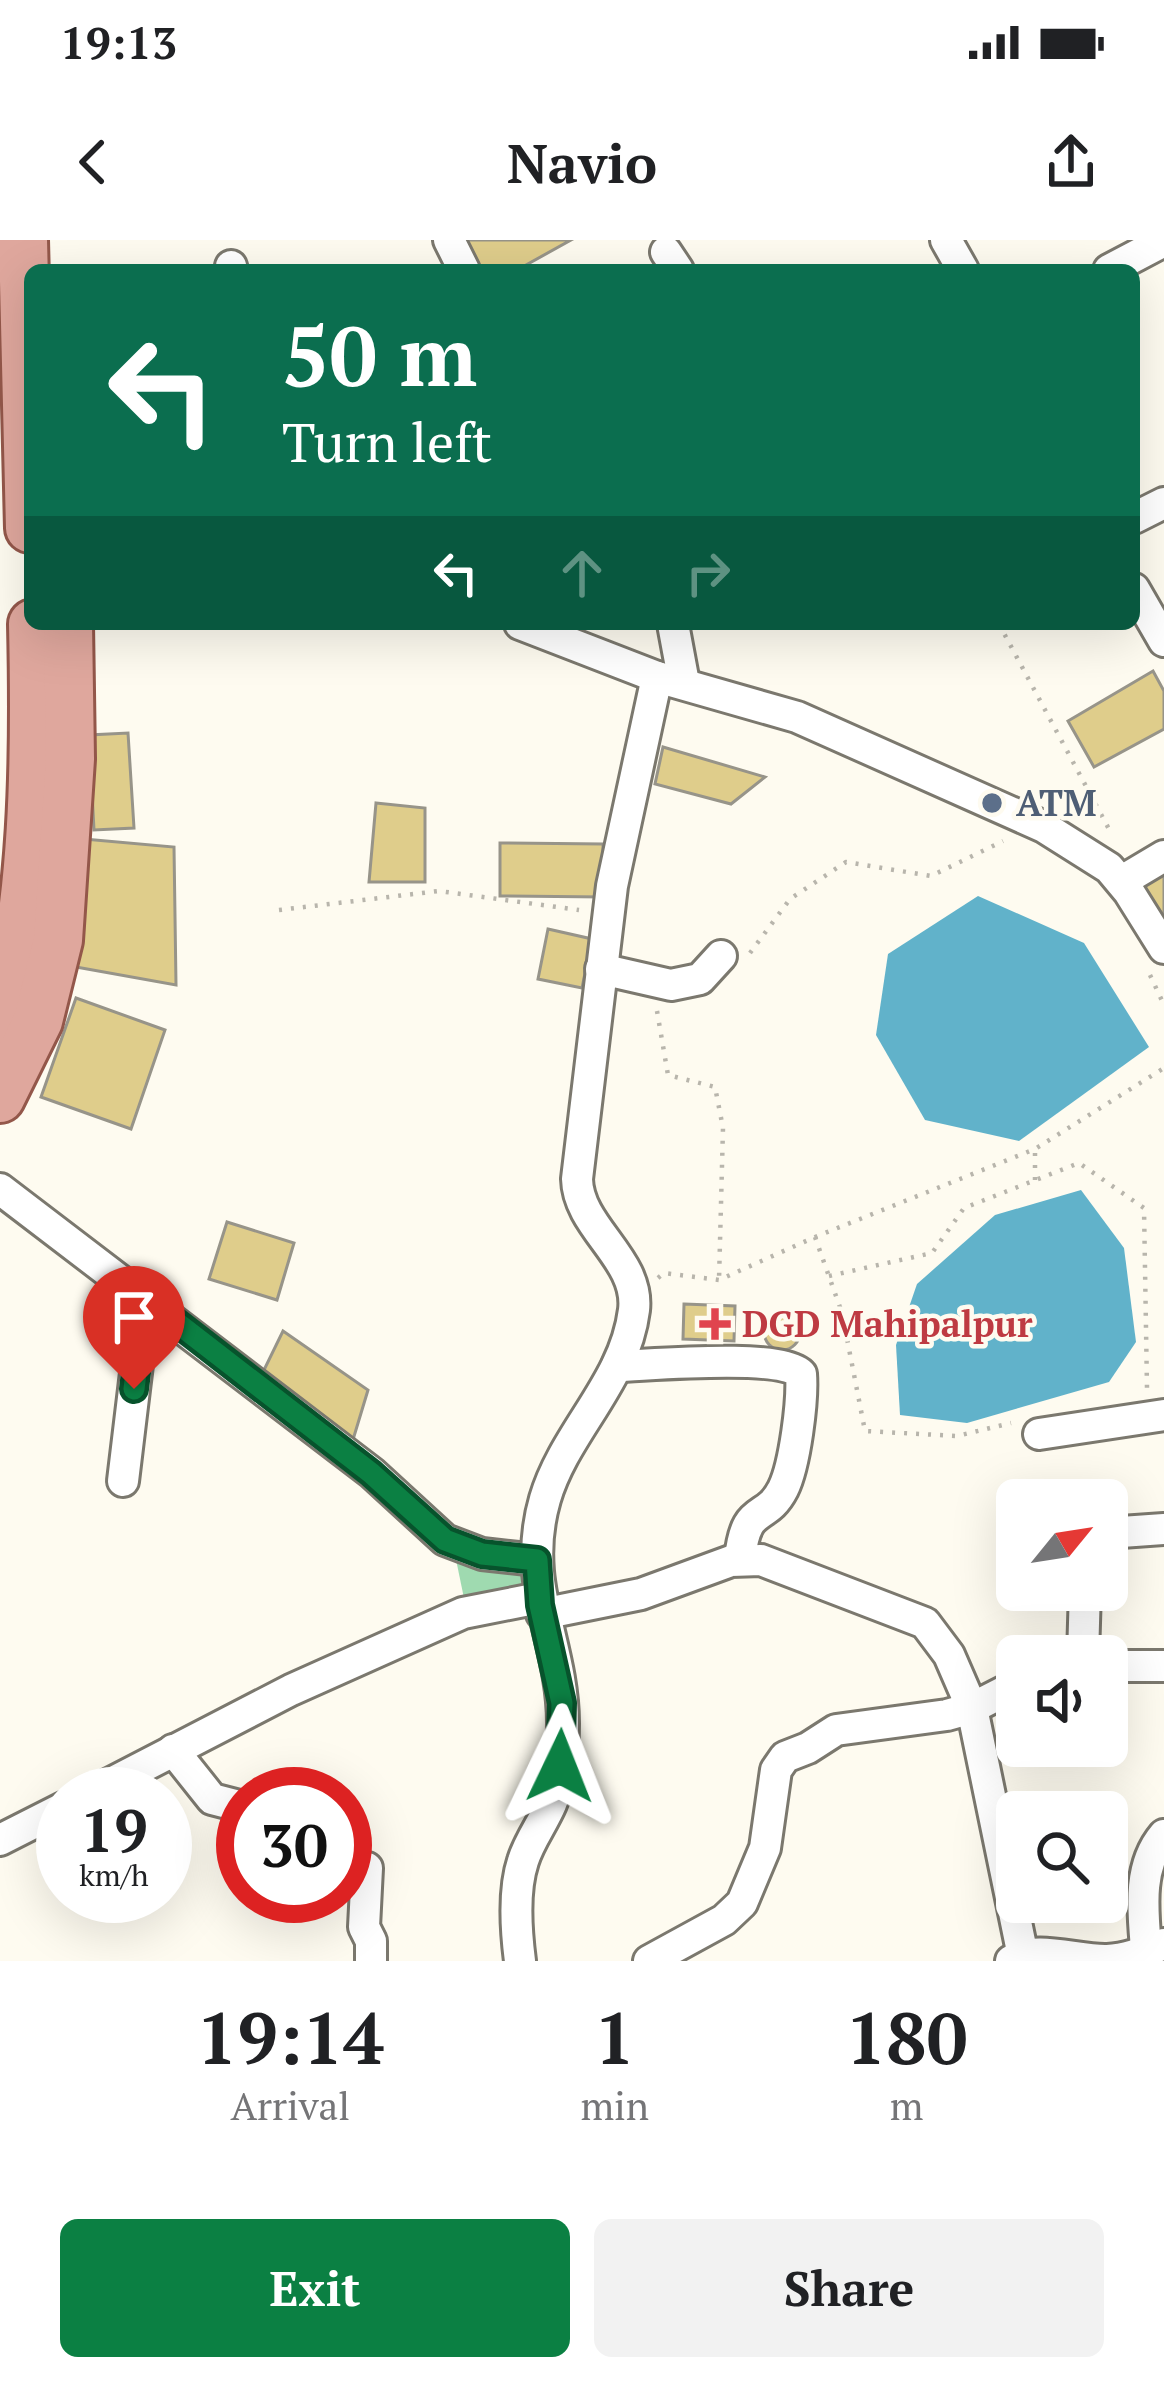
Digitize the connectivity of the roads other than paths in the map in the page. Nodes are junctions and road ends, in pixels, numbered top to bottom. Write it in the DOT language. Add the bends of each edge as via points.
graph roads {
  1 [pos="23,240"];
  2 [pos="1164,241"];
  3 [pos="1120,264"];
  4 [pos="24,281"];
  5 [pos="1140,599"];
  6 [pos="33,630"];
  7 [pos="68,630"];
  8 [pos="536,630"];
  9 [pos="673,630"];
  10 [pos="1164,641"];
  11 [pos="671,680"];
  12 [pos="1164,856"];
  13 [pos="1122,881"];
  14 [pos="1155,956"];
  15 [pos="732,959"];
  16 [pos="601,970"];
  17 [pos="0,1032"];
  18 [pos="0,1098"];
  19 [pos="0,1189"];
  20 [pos="145,1298"];
  21 [pos="617,1366"];
  22 [pos="1155,1403"];
  23 [pos="1029,1428"];
  24 [pos="123,1481"];
  25 [pos="1164,1529"];
  26 [pos="1128,1532"];
  27 [pos="740,1559"];
  28 [pos="537,1560"];
  29 [pos="541,1606"];
  30 [pos="1128,1666"];
  31 [pos="1164,1666"];
  32 [pos="996,1696"];
  33 [pos="972,1708"];
  34 [pos="172,1750"];
  35 [pos="140,1767"];
  36 [pos="216,1800"];
  37 [pos="36,1822"];
  38 [pos="1164,1835"];
  39 [pos="0,1840"];
  40 [pos="364,1923"];
  41 [pos="1152,1952"];
  42 [pos="667,1957"];
  43 [pos="1020,1958"];
  44 [pos="371,1961"];
  45 [pos="520,1961"];
  1 -- 4 [label="main road"];
  2 -- 3 [label="street"];
  5 -- 10 [label="street"];
  6 -- 17 [label="main road" via="28,852"];
  7 -- 18 [label="main road" via="70,759 58,940 38,1021"];
  8 -- 11 [label="street"];
  9 -- 11 [label="street"];
  11 -- 13 [label="street" via="797,718 1044,827"];
  11 -- 16 [label="street" via="621,836"];
  12 -- 13 [label="street"];
  13 -- 14 [label="street"];
  15 -- 16 [label="street" via="671,986"];
  16 -- 21 [label="street" via="578,1190 631,1282 634,1311"];
  19 -- 20 [label="street"];
  20 -- 24 [label="street"];
  20 -- 28 [label="street" via="445,1540"];
  21 -- 27 [label="street" via="754,1363 801,1374 784,1487 745,1526"];
  21 -- 28 [label="street" via="550,1485"];
  22 -- 23 [label="street"];
  25 -- 26 [label="street"];
  27 -- 29 [label="street" via="641,1594"];
  27 -- 33 [label="street" via="925,1623"];
  28 -- 29 [label="street"];
  29 -- 34 [label="street" via="463,1613"];
  29 -- 45 [label="street" via="563,1726 552,1801 519,1877"];
  30 -- 31 [label="street"];
  32 -- 33 [label="street"];
  33 -- 42 [label="street" via="836,1730 785,1757 765,1848 742,1903"];
  33 -- 43 [label="street"];
  34 -- 35 [label="street"];
  34 -- 36 [label="street"];
  37 -- 39 [label="street"];
  38 -- 41 [label="street" via="1150,1851 1143,1887"];
  40 -- 44 [label="street"];
  41 -- 43 [label="street"];
}
